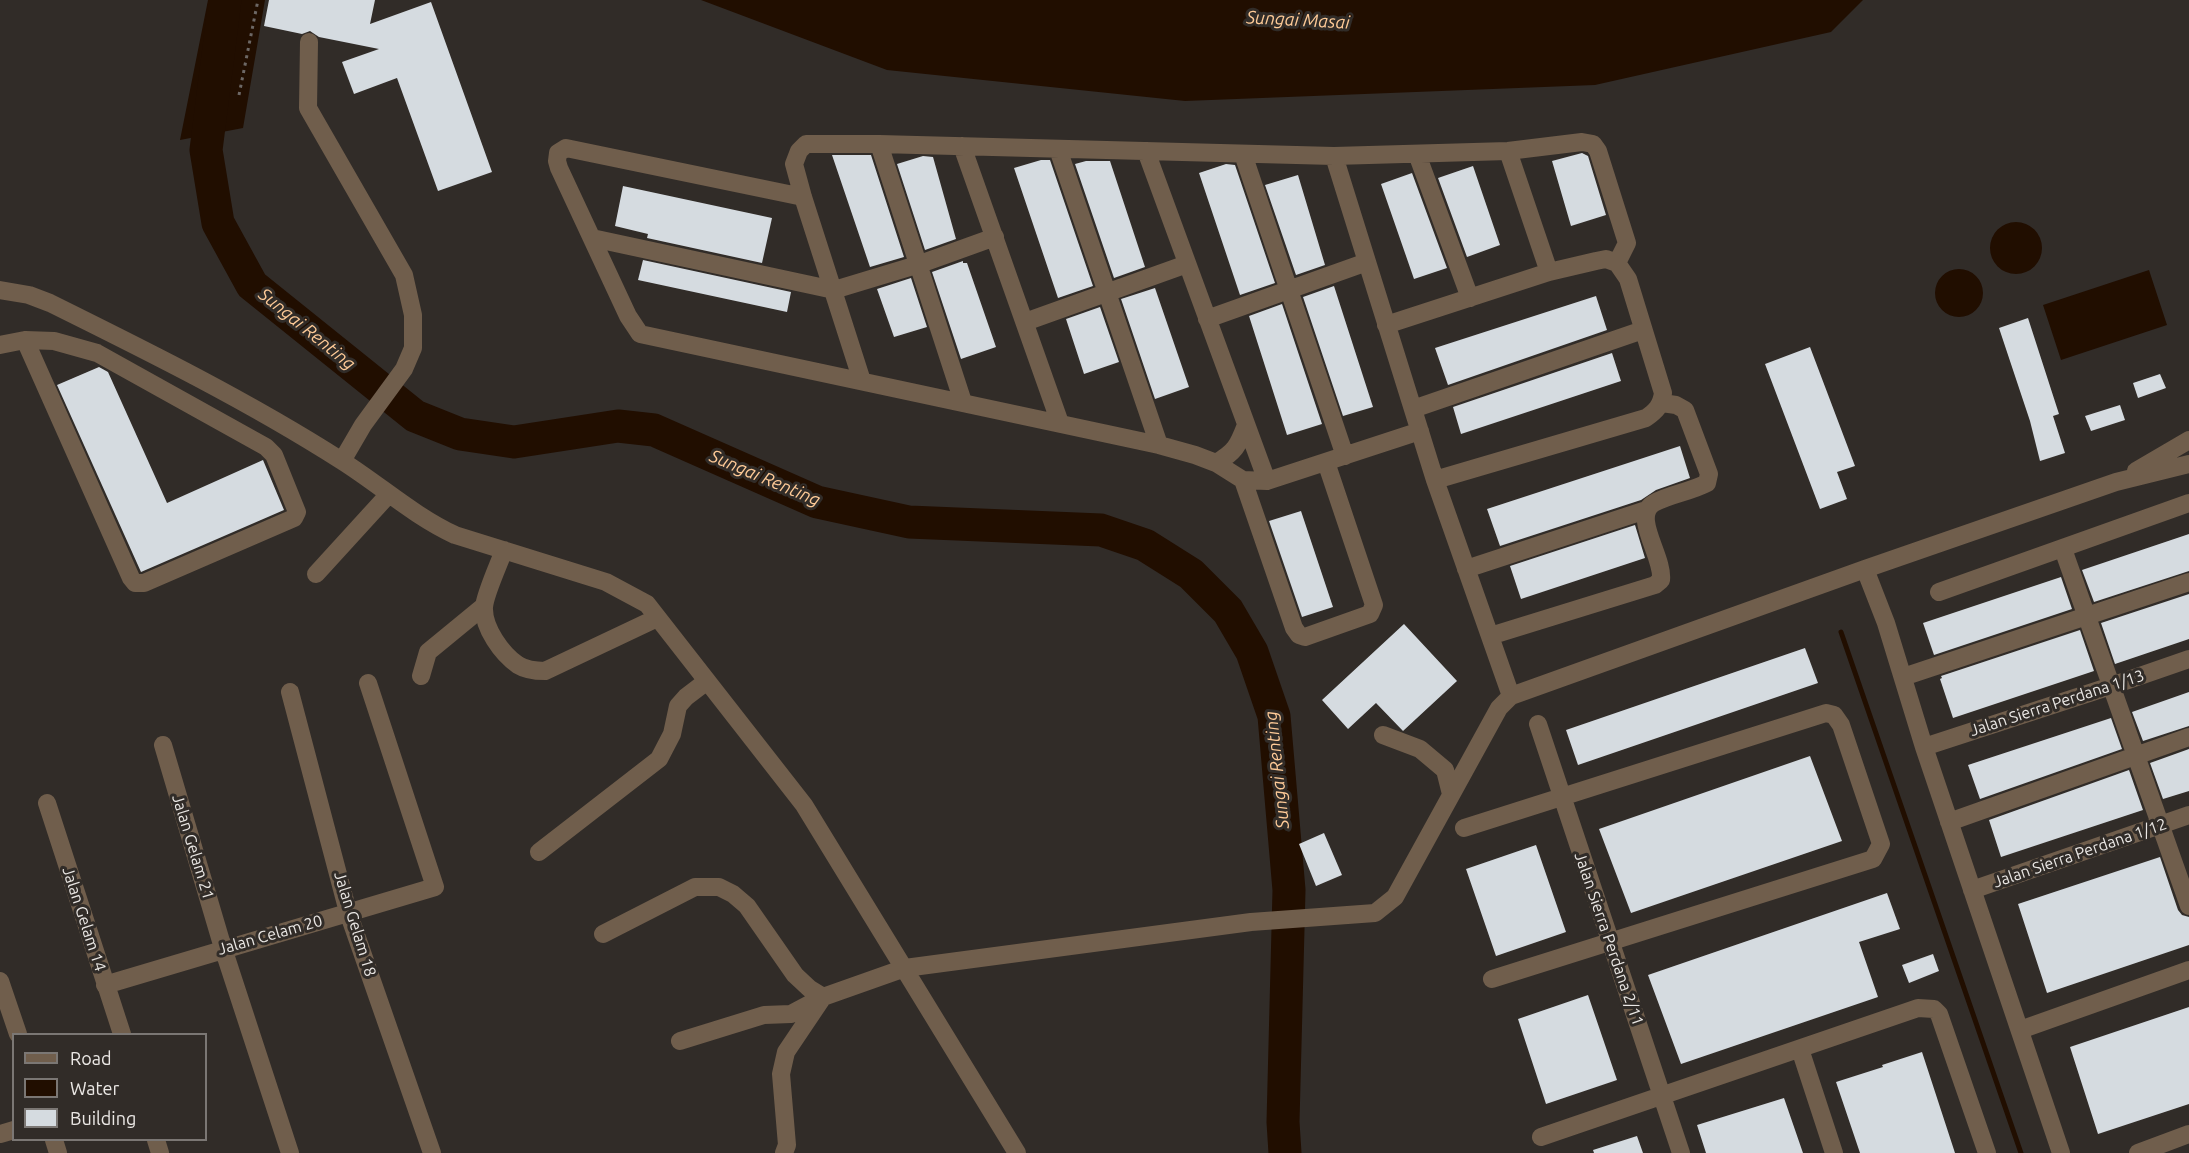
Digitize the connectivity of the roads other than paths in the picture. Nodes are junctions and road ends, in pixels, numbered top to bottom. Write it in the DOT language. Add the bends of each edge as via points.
graph roads {
  1 [pos="309,42"];
  2 [pos="879,144"];
  3 [pos="962,146"];
  4 [pos="1058,148"];
  5 [pos="1146,151"];
  6 [pos="1508,151"];
  7 [pos="1243,154"];
  8 [pos="1418,154"];
  9 [pos="1334,156"];
  10 [pos="803,197"];
  11 [pos="995,237"];
  12 [pos="592,238"];
  13 [pos="1367,262"];
  14 [pos="1617,263"];
  15 [pos="920,264"];
  16 [pos="1187,264"];
  17 [pos="1549,272"];
  18 [pos="0,290"];
  19 [pos="834,290"];
  20 [pos="1289,290"];
  21 [pos="1107,293"];
  22 [pos="1470,298"];
  23 [pos="1208,319"];
  24 [pos="1025,322"];
  25 [pos="1386,325"];
  26 [pos="1644,330"];
  27 [pos="25,340"];
  28 [pos="0,345"];
  29 [pos="862,381"];
  30 [pos="963,402"];
  31 [pos="1662,403"];
  32 [pos="1413,409"];
  33 [pos="1060,423"];
  34 [pos="1246,425"];
  35 [pos="1420,431"];
  36 [pos="2189,440"];
  37 [pos="1159,445"];
  38 [pos="1345,456"];
  39 [pos="342,461"];
  40 [pos="1326,462"];
  41 [pos="1216,463"];
  42 [pos="2189,464"];
  43 [pos="1243,480"];
  44 [pos="1435,480"];
  45 [pos="1267,481"];
  46 [pos="2116,482"];
  47 [pos="389,494"];
  48 [pos="2189,503"];
  49 [pos="1646,510"];
  50 [pos="2063,549"];
  51 [pos="504,550"];
  52 [pos="1466,569"];
  53 [pos="1865,569"];
  54 [pos="316,574"];
  55 [pos="2189,582"];
  56 [pos="1939,592"];
  57 [pos="484,606"];
  58 [pos="2086,616"];
  59 [pos="657,618"];
  60 [pos="1490,636"];
  61 [pos="2189,659"];
  62 [pos="421,676"];
  63 [pos="1903,677"];
  64 [pos="707,681"];
  65 [pos="368,683"];
  66 [pos="2111,686"];
  67 [pos="290,692"];
  68 [pos="1511,696"];
  69 [pos="1538,724"];
  70 [pos="1383,735"];
  71 [pos="2189,737"];
  72 [pos="163,745"];
  73 [pos="1924,747"];
  74 [pos="2136,756"];
  75 [pos="1451,794"];
  76 [pos="1562,797"];
  77 [pos="47,803"];
  78 [pos="2189,815"];
  79 [pos="1949,822"];
  80 [pos="2161,825"];
  81 [pos="1464,828"];
  82 [pos="539,852"];
  83 [pos="1972,890"];
  84 [pos="2189,906"];
  85 [pos="348,912"];
  86 [pos="603,934"];
  87 [pos="1610,942"];
  88 [pos="223,948"];
  89 [pos="905,968"];
  90 [pos="2189,970"];
  91 [pos="1492,980"];
  92 [pos="0,981"];
  93 [pos="105,985"];
  94 [pos="823,997"];
  95 [pos="2020,1030"];
  96 [pos="17,1033"];
  97 [pos="121,1033"];
  98 [pos="680,1041"];
  99 [pos="1800,1049"];
  100 [pos="1662,1096"];
  101 [pos="2189,1134"];
  102 [pos="1541,1137"];
  103 [pos="290,1153"];
  104 [pos="432,1153"];
  105 [pos="784,1153"];
  106 [pos="1017,1153"];
  107 [pos="1681,1153"];
  108 [pos="1834,1153"];
  109 [pos="1987,1153"];
  110 [pos="2061,1153"];
  111 [pos="2138,1153"];
  1 -- 39 [label="street" via="308,108 404,275 413,315 413,348 404,369"];
  2 -- 3 [label="street"];
  2 -- 10 [label="street" via="806,144 794,164"];
  2 -- 15 [label="street"];
  3 -- 4 [label="street"];
  3 -- 11 [label="street"];
  4 -- 5 [label="street"];
  4 -- 21 [label="street"];
  5 -- 7 [label="street"];
  5 -- 16 [label="street"];
  6 -- 8 [label="street"];
  6 -- 14 [label="street" via="1593,144 1627,243"];
  6 -- 17 [label="street"];
  7 -- 9 [label="street"];
  7 -- 20 [label="street"];
  8 -- 9 [label="street"];
  8 -- 22 [label="street"];
  9 -- 13 [label="street"];
  10 -- 12 [label="street" via="566,148 558,153 557,161"];
  10 -- 19 [label="street"];
  11 -- 15 [label="street"];
  11 -- 24 [label="street"];
  12 -- 19 [label="street"];
  12 -- 29 [label="street" via="640,334"];
  13 -- 20 [label="street"];
  13 -- 25 [label="street"];
  14 -- 17 [label="street" via="1606,259"];
  14 -- 26 [label="street" via="1628,279"];
  15 -- 19 [label="street"];
  15 -- 30 [label="street"];
  16 -- 21 [label="street"];
  16 -- 23 [label="street"];
  17 -- 22 [label="street"];
  18 -- 39 [label="street" via="50,303 194,374"];
  19 -- 29 [label="street"];
  20 -- 23 [label="street"];
  20 -- 38 [label="street"];
  21 -- 24 [label="street"];
  21 -- 37 [label="street"];
  22 -- 25 [label="street"];
  23 -- 34 [label="street"];
  24 -- 33 [label="street"];
  25 -- 32 [label="street"];
  26 -- 31 [label="street" via="1663,393"];
  26 -- 32 [label="street"];
  27 -- 27 [label="street" via="54,341 97,353 266,447 274,455 297,512 294,518 144,583 135,583"];
  27 -- 28 [label="street"];
  29 -- 30 [label="street"];
  30 -- 33 [label="street"];
  31 -- 44 [label="street" via="1646,418"];
  31 -- 49 [label="street" via="1684,410 1709,474 1707,483 1653,503"];
  32 -- 35 [label="street"];
  33 -- 37 [label="street"];
  34 -- 41 [label="street" via="1237,448"];
  34 -- 45 [label="street"];
  35 -- 38 [label="street"];
  35 -- 44 [label="street"];
  36 -- 46 [label="street"];
  37 -- 41 [label="street"];
  38 -- 40 [label="street"];
  39 -- 47 [label="street"];
  40 -- 43 [label="street" via="1374,605 1366,616 1305,637 1294,628"];
  40 -- 45 [label="street"];
  41 -- 43 [label="street"];
  42 -- 46 [label="street"];
  43 -- 45 [label="street"];
  44 -- 52 [label="street"];
  46 -- 53 [label="street"];
  47 -- 51 [label="street" via="455,536"];
  47 -- 54 [label="street"];
  48 -- 50 [label="street"];
  49 -- 52 [label="street"];
  49 -- 60 [label="street" via="1644,521 1662,580"];
  50 -- 56 [label="street"];
  50 -- 58 [label="street"];
  51 -- 57 [label="street"];
  51 -- 59 [label="street" via="606,582 646,604"];
  52 -- 60 [label="street"];
  53 -- 63 [label="street"];
  53 -- 68 [label="street"];
  55 -- 58 [label="street"];
  57 -- 59 [label="street" via="495,639 519,666 533,671 545,671"];
  57 -- 62 [label="street" via="428,652"];
  58 -- 63 [label="street"];
  58 -- 66 [label="street"];
  59 -- 64 [label="street"];
  60 -- 68 [label="street"];
  61 -- 66 [label="street, Jalan Sierra Perdana 1/13"];
  63 -- 73 [label="street"];
  64 -- 82 [label="street" via="678,706 672,734 659,759"];
  64 -- 89 [label="street" via="804,805"];
  65 -- 85 [label="street, Jalan Celam 20" via="435,887"];
  66 -- 73 [label="street, Jalan Sierra Perdana 1/13"];
  66 -- 74 [label="street"];
  67 -- 85 [label="street, Jalan Gelam 18"];
  68 -- 75 [label="street" via="1499,708"];
  69 -- 76 [label="street, Jalan Sierra Perdana 2/11"];
  70 -- 75 [label="street" via="1420,749 1445,770"];
  71 -- 74 [label="street"];
  72 -- 88 [label="street, Jalan Gelam 21"];
  73 -- 79 [label="street"];
  74 -- 79 [label="street"];
  74 -- 80 [label="street"];
  75 -- 89 [label="street" via="1395,897 1375,913 1251,922"];
  76 -- 81 [label="street"];
  76 -- 87 [label="street, Jalan Sierra Perdana 2/11"];
  76 -- 87 [label="street" via="1826,714 1834,716 1841,725 1878,834 1881,844 1873,859"];
  77 -- 93 [label="street, Jalan Gelam 14"];
  78 -- 80 [label="street, Jalan Sierra Perdana 1/12"];
  79 -- 83 [label="street"];
  80 -- 83 [label="street, Jalan Sierra Perdana 1/12"];
  80 -- 84 [label="street"];
  83 -- 95 [label="street"];
  85 -- 88 [label="street, Jalan Celam 20"];
  85 -- 104 [label="street, Jalan Gelam 18"];
  86 -- 94 [label="street" via="695,887 719,887 747,906 795,975"];
  87 -- 91 [label="street"];
  87 -- 100 [label="street, Jalan Sierra Perdana 2/11"];
  88 -- 93 [label="street, Jalan Celam 20"];
  88 -- 103 [label="street, Jalan Gelam 21"];
  89 -- 94 [label="street"];
  89 -- 106 [label="street"];
  90 -- 95 [label="street"];
  92 -- 96 [label="street"];
  93 -- 97 [label="street, Jalan Gelam 14"];
  94 -- 98 [label="street" via="791,1014 764,1015"];
  94 -- 105 [label="street" via="786,1052 781,1074 787,1145"];
  95 -- 110 [label="street"];
  99 -- 100 [label="street"];
  99 -- 108 [label="street"];
  99 -- 109 [label="street" via="1918,1008 1934,1009"];
  100 -- 102 [label="street"];
  100 -- 107 [label="street, Jalan Sierra Perdana 2/11"];
  101 -- 111 [label="street"];
}
